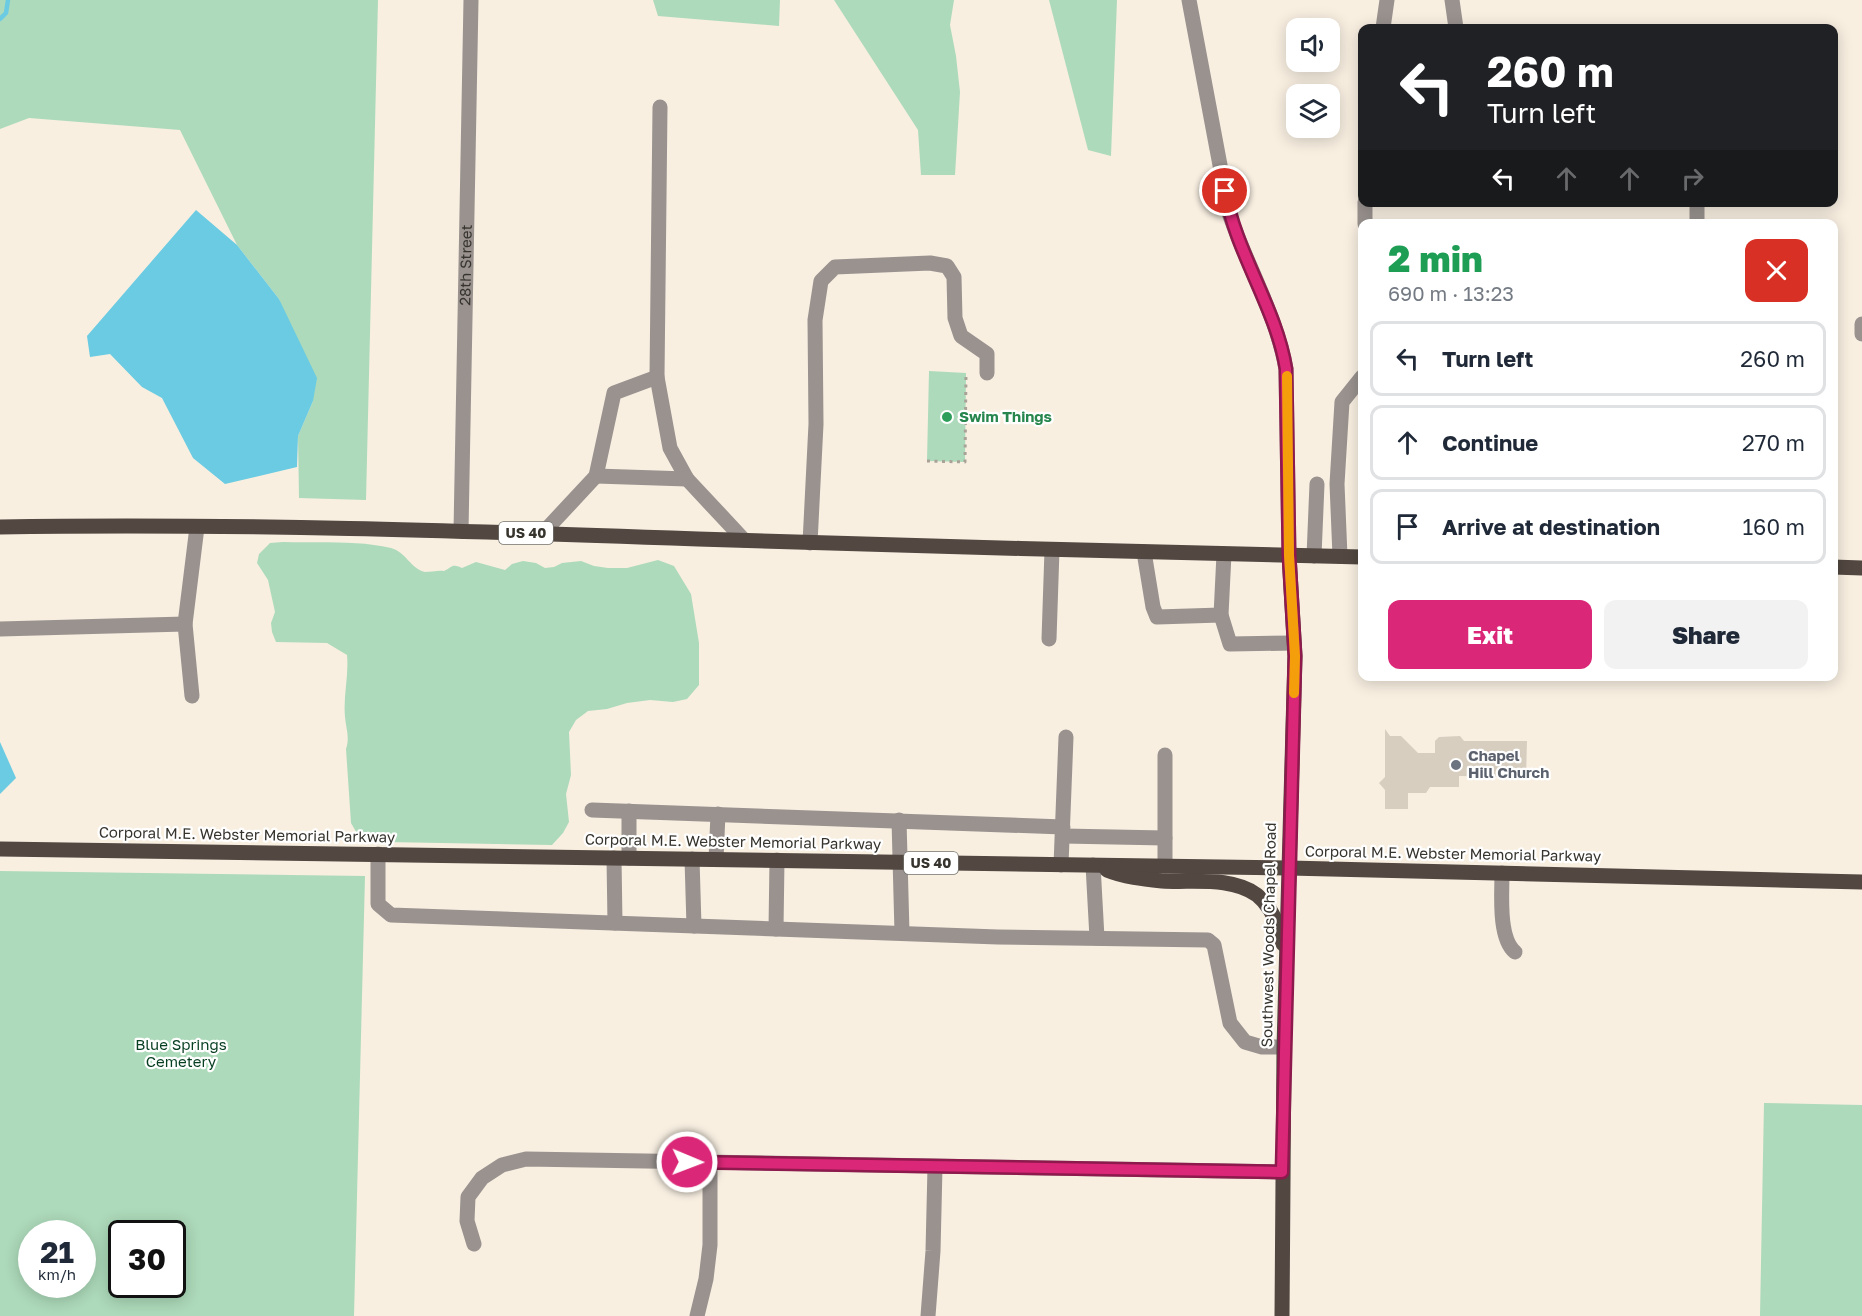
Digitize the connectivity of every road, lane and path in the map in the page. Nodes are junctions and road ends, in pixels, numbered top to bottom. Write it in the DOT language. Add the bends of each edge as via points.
graph roads {
  1 [pos="471,0"];
  2 [pos="1189,0"];
  3 [pos="1387,0"];
  4 [pos="1452,0"];
  5 [pos="1384,24"];
  6 [pos="1455,24"];
  7 [pos="660,107"];
  8 [pos="1862,324"];
  9 [pos="1862,334"];
  10 [pos="966,373"];
  11 [pos="987,373"];
  12 [pos="657,377"];
  13 [pos="1358,382"];
  14 [pos="927,461"];
  15 [pos="596,476"];
  16 [pos="687,479"];
  17 [pos="1289,484"];
  18 [pos="1317,484"];
  19 [pos="1337,484"];
  20 [pos="0,527"];
  21 [pos="197,527"];
  22 [pos="461,531"];
  23 [pos="542,534"];
  24 [pos="744,540"];
  25 [pos="810,543"];
  26 [pos="1052,550"];
  27 [pos="1144,552"];
  28 [pos="1224,554"];
  29 [pos="1289,555"];
  30 [pos="1314,556"];
  31 [pos="1341,556"];
  32 [pos="1358,557"];
  33 [pos="1838,567"];
  34 [pos="1862,568"];
  35 [pos="1221,615"];
  36 [pos="184,624"];
  37 [pos="0,629"];
  38 [pos="1049,639"];
  39 [pos="1294,644"];
  40 [pos="192,696"];
  41 [pos="1066,737"];
  42 [pos="1165,755"];
  43 [pos="592,810"];
  44 [pos="629,811"];
  45 [pos="718,814"];
  46 [pos="899,820"];
  47 [pos="1063,832"];
  48 [pos="1165,838"];
  49 [pos="0,849"];
  50 [pos="378,855"];
  51 [pos="622,858"];
  52 [pos="692,859"];
  53 [pos="716,860"];
  54 [pos="777,860"];
  55 [pos="900,862"];
  56 [pos="1062,864"];
  57 [pos="1093,865"];
  58 [pos="1165,866"];
  59 [pos="1289,867"];
  60 [pos="1502,873"];
  61 [pos="1862,882"];
  62 [pos="615,923"];
  63 [pos="693,926"];
  64 [pos="776,929"];
  65 [pos="902,933"];
  66 [pos="1097,938"];
  67 [pos="1515,952"];
  68 [pos="1287,958"];
  69 [pos="1284,1047"];
  70 [pos="710,1163"];
  71 [pos="934,1167"];
  72 [pos="1282,1172"];
  73 [pos="474,1244"];
  74 [pos="697,1316"];
  75 [pos="928,1316"];
  76 [pos="1282,1316"];
  1 -- 22 [label="street, 28th Street"];
  2 -- 17 [label="street" via="1229,213 1282,344"];
  3 -- 5 [label="street"];
  4 -- 6 [label="street"];
  7 -- 12 [label="street"];
  8 -- 9 [label="street"];
  10 -- 14 [label="path" via="965,462"];
  11 -- 25 [label="street" via="987,354 961,336 955,318 954,277 947,266 930,262 835,267 821,281 815,320 816,424"];
  12 -- 15 [label="street" via="614,393"];
  12 -- 16 [label="street" via="670,448"];
  13 -- 19 [label="street" via="1342,402"];
  15 -- 16 [label="street"];
  15 -- 23 [label="street"];
  16 -- 24 [label="street"];
  17 -- 18 [label="street"];
  17 -- 29 [label="street"];
  18 -- 19 [label="street"];
  18 -- 30 [label="street"];
  19 -- 31 [label="street"];
  20 -- 21 [label="main road, US 40"];
  21 -- 22 [label="main road, US 40"];
  21 -- 36 [label="street"];
  22 -- 23 [label="main road, US 40"];
  23 -- 24 [label="main road, US 40"];
  24 -- 25 [label="main road, US 40"];
  25 -- 26 [label="main road, US 40"];
  26 -- 27 [label="main road, US 40"];
  26 -- 38 [label="street"];
  27 -- 28 [label="main road, US 40"];
  27 -- 35 [label="street" via="1157,617"];
  28 -- 29 [label="main road, US 40"];
  28 -- 35 [label="street"];
  29 -- 30 [label="main road, US 40"];
  29 -- 39 [label="main road, Southwest Woods Chapel Road"];
  30 -- 31 [label="main road, US 40"];
  31 -- 32 [label="main road, US 40"];
  33 -- 34 [label="main road"];
  35 -- 39 [label="street" via="1230,644"];
  36 -- 37 [label="street"];
  36 -- 40 [label="street"];
  39 -- 59 [label="main road, Southwest Woods Chapel Road"];
  41 -- 47 [label="street"];
  42 -- 48 [label="street"];
  43 -- 44 [label="street"];
  44 -- 45 [label="street"];
  44 -- 51 [label="street"];
  45 -- 46 [label="street"];
  45 -- 53 [label="street"];
  46 -- 47 [label="street"];
  46 -- 55 [label="street"];
  47 -- 48 [label="street"];
  47 -- 56 [label="street"];
  48 -- 58 [label="street"];
  49 -- 50 [label="main road, Corporal M.E. Webster Memorial Parkway / US 40"];
  50 -- 51 [label="main road, Corporal M.E. Webster Memorial Parkway / US 40"];
  50 -- 62 [label="street" via="378,904 391,915"];
  51 -- 52 [label="main road, Corporal M.E. Webster Memorial Parkway / US 40"];
  51 -- 62 [label="street"];
  52 -- 53 [label="main road, Corporal M.E. Webster Memorial Parkway / US 40"];
  52 -- 63 [label="street"];
  53 -- 54 [label="main road, Corporal M.E. Webster Memorial Parkway / US 40"];
  54 -- 55 [label="main road, Corporal M.E. Webster Memorial Parkway / US 40"];
  54 -- 64 [label="street"];
  55 -- 56 [label="main road, Corporal M.E. Webster Memorial Parkway / US 40"];
  55 -- 65 [label="street"];
  56 -- 57 [label="main road, Corporal M.E. Webster Memorial Parkway / US 40"];
  57 -- 58 [label="main road, Corporal M.E. Webster Memorial Parkway / US 40"];
  57 -- 66 [label="street"];
  57 -- 68 [label="main road" via="1120,875 1234,884 1246,889 1270,909"];
  58 -- 59 [label="main road, Corporal M.E. Webster Memorial Parkway / US 40"];
  59 -- 60 [label="main road, Corporal M.E. Webster Memorial Parkway / US 40"];
  59 -- 68 [label="main road, Southwest Woods Chapel Road"];
  60 -- 61 [label="main road, Corporal M.E. Webster Memorial Parkway / US 40"];
  60 -- 67 [label="street" via="1505,936"];
  62 -- 63 [label="street"];
  63 -- 64 [label="street"];
  64 -- 65 [label="street"];
  65 -- 66 [label="street"];
  66 -- 69 [label="street" via="1208,940 1214,945 1230,1023 1245,1042"];
  68 -- 69 [label="main road, Southwest Woods Chapel Road"];
  69 -- 72 [label="main road, Southwest Woods Chapel Road"];
  70 -- 71 [label="street"];
  70 -- 73 [label="street" via="526,1159 502,1165 482,1178 468,1197 467,1221"];
  70 -- 74 [label="street" via="710,1245"];
  71 -- 72 [label="street"];
  71 -- 75 [label="street"];
  72 -- 76 [label="main road, Southwest Woods Chapel Road"];
}
